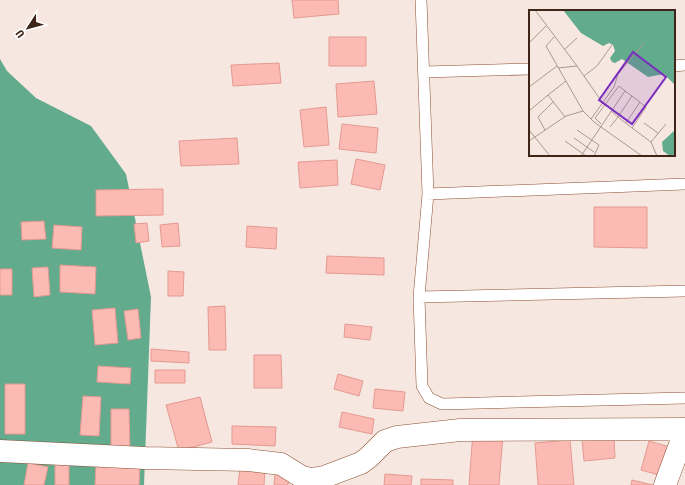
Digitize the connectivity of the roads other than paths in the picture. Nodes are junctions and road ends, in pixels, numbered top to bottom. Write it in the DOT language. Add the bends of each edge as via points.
graph roads {
  1 [pos="421,0"];
  2 [pos="529,69"];
  3 [pos="424,72"];
  4 [pos="685,184"];
  5 [pos="428,194"];
  6 [pos="685,291"];
  7 [pos="420,297"];
  8 [pos="685,398"];
  9 [pos="685,430"];
  10 [pos="0,451"];
  11 [pos="665,485"];
  1 -- 3 [label="lane"];
  2 -- 3 [label="lane"];
  3 -- 5 [label="lane"];
  4 -- 5 [label="lane"];
  5 -- 7 [label="lane"];
  6 -- 7 [label="lane"];
  7 -- 8 [label="lane" via="422,386 429,398 442,404"];
  9 -- 10 [label="street" via="460,430 397,437 385,441 361,463 324,477 311,479 302,477 281,464 248,460"];
  9 -- 11 [label="street"];
}
